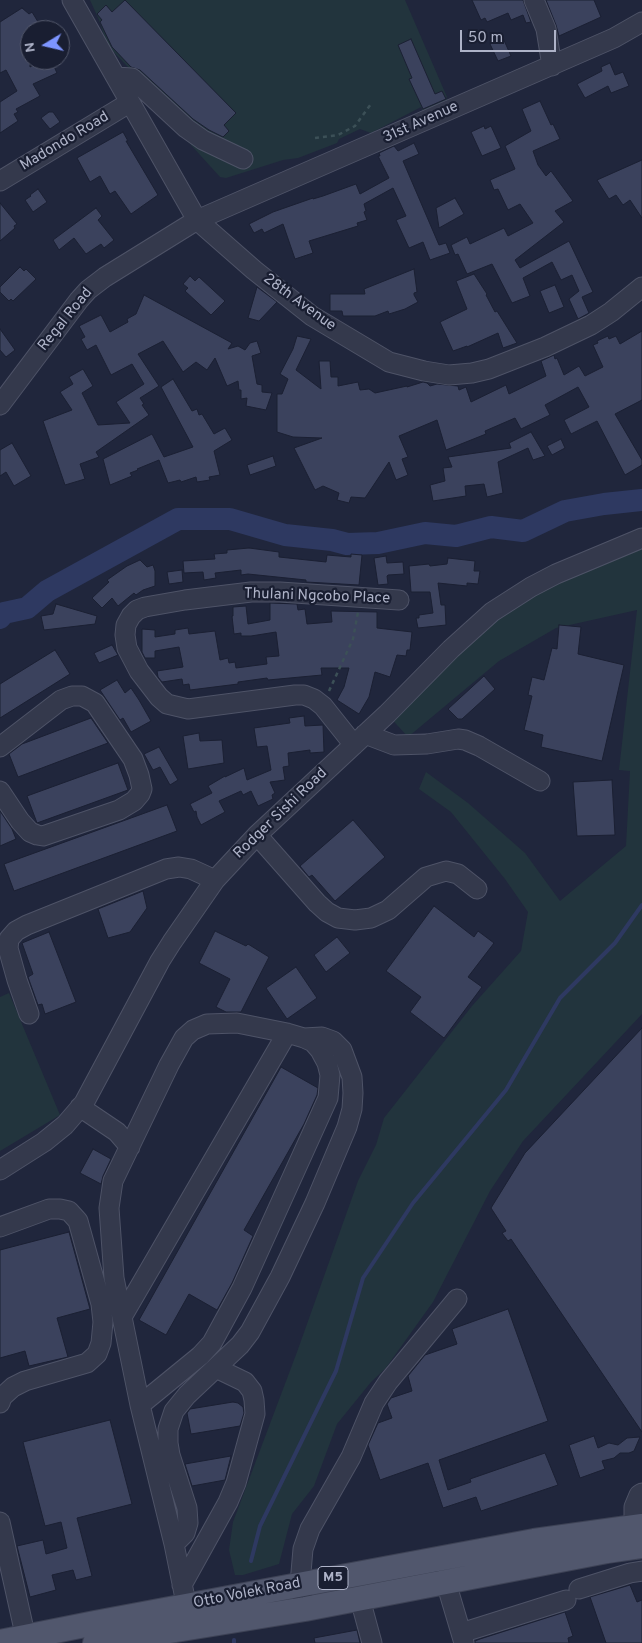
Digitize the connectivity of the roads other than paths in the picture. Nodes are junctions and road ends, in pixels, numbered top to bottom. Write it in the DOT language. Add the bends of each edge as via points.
graph roads {
  1 [pos="72,0"];
  2 [pos="534,0"];
  3 [pos="642,22"];
  4 [pos="552,66"];
  5 [pos="116,77"];
  6 [pos="130,103"];
  7 [pos="243,160"];
  8 [pos="0,181"];
  9 [pos="197,220"];
  10 [pos="642,287"];
  11 [pos="0,405"];
  12 [pos="642,538"];
  13 [pos="399,600"];
  14 [pos="28,725"];
  15 [pos="0,730"];
  16 [pos="359,739"];
  17 [pos="0,747"];
  18 [pos="540,781"];
  19 [pos="0,791"];
  20 [pos="257,835"];
  21 [pos="215,880"];
  22 [pos="477,889"];
  23 [pos="29,1014"];
  24 [pos="296,1035"];
  25 [pos="80,1107"];
  26 [pos="130,1147"];
  27 [pos="0,1170"];
  28 [pos="0,1227"];
  29 [pos="457,1299"];
  30 [pos="122,1316"];
  31 [pos="216,1368"];
  32 [pos="0,1403"];
  33 [pos="140,1406"];
  34 [pos="642,1493"];
  35 [pos="0,1522"];
  36 [pos="638,1537"];
  37 [pos="174,1544"];
  38 [pos="4,1555"];
  39 [pos="440,1558"];
  40 [pos="642,1571"];
  41 [pos="446,1582"];
  42 [pos="300,1584"];
  43 [pos="360,1599"];
  44 [pos="186,1606"];
  45 [pos="305,1609"];
  46 [pos="98,1638"];
  47 [pos="463,1638"];
  48 [pos="26,1640"];
  49 [pos="0,1642"];
  50 [pos="372,1643"];
  1 -- 5 [label="street, 28th Avenue"];
  2 -- 4 [label="street" via="546,29"];
  3 -- 4 [label="street, 31st Avenue"];
  4 -- 9 [label="street, 31st Avenue"];
  5 -- 6 [label="street, 28th Avenue"];
  5 -- 7 [label="street" via="132,78 192,132"];
  6 -- 8 [label="street, Madondo Road"];
  6 -- 9 [label="street, 28th Avenue"];
  9 -- 10 [label="street, 28th Avenue" via="312,316 389,362 424,372 472,373 518,358 591,325"];
  9 -- 11 [label="street, Regal Road" via="88,290"];
  12 -- 16 [label="street, Rodger Sishi Road" via="556,574 507,601 451,649"];
  13 -- 16 [label="street, Thulani Ngcobo Place" via="251,592 145,607 137,610 126,625 127,648 139,671 167,704 188,709 304,695 323,706"];
  14 -- 15 [label="street"];
  14 -- 17 [label="street"];
  14 -- 19 [label="street" via="61,700 72,696 82,696 95,703 133,759 139,774 140,794 119,810 43,836 30,832"];
  16 -- 18 [label="street" via="394,745 427,744 458,738 479,746"];
  16 -- 20 [label="street, Rodger Sishi Road"];
  20 -- 21 [label="street, Rodger Sishi Road"];
  20 -- 22 [label="street" via="317,903 338,918 371,918 388,910 426,877 446,871 458,874"];
  21 -- 23 [label="street" via="191,869 166,869 16,931 9,939 8,948"];
  21 -- 25 [label="street, Rodger Sishi Road" via="160,962"];
  24 -- 26 [label="street" via="237,1023 207,1024 193,1030 184,1038 169,1065"];
  24 -- 30 [label="street"];
  24 -- 31 [label="street" via="322,1037 333,1041 342,1050 352,1077 352,1109 315,1203 280,1277 240,1346"];
  24 -- 33 [label="street" via="313,1042 327,1063 330,1076 328,1098 242,1288 212,1343"];
  25 -- 26 [label="street" via="117,1132"];
  25 -- 27 [label="street, Rodger Sishi Road" via="44,1142"];
  26 -- 30 [label="street" via="113,1181 109,1208 114,1278"];
  28 -- 32 [label="street" via="49,1209 69,1211 78,1221 104,1322 97,1354 87,1363 25,1381 13,1387"];
  29 -- 42 [label="street" via="374,1403 351,1457 310,1529 303,1549"];
  30 -- 33 [label="street"];
  31 -- 37 [label="street" via="174,1411 168,1428 170,1455 187,1508 188,1523 185,1533"];
  31 -- 44 [label="street" via="245,1382 252,1391 255,1414 236,1483"];
  33 -- 37 [label="street"];
  34 -- 36 [label="street" via="634,1507"];
  35 -- 38 [label="street"];
  36 -- 39 [label="main road, Otto Volek Road / M5" via="534,1541"];
  36 -- 41 [label="main road, Otto Volek Road / M5" via="607,1551"];
  37 -- 44 [label="street"];
  38 -- 48 [label="street"];
  39 -- 41 [label="street"];
  39 -- 42 [label="main road, Otto Volek Road / M5"];
  40 -- 47 [label="street" via="572,1594"];
  41 -- 43 [label="main road, Otto Volek Road / M5"];
  41 -- 47 [label="street"];
  42 -- 44 [label="main road, Otto Volek Road / M5"];
  42 -- 45 [label="street"];
  43 -- 45 [label="main road, Otto Volek Road / M5"];
  43 -- 50 [label="street"];
  44 -- 45 [label="main road, Otto Volek Road / M5"];
  44 -- 46 [label="main road, Otto Volek Road / M5"];
  46 -- 48 [label="main road, Otto Volek Road / M5"];
  48 -- 49 [label="main road, Otto Volek Road / M5"];
}
